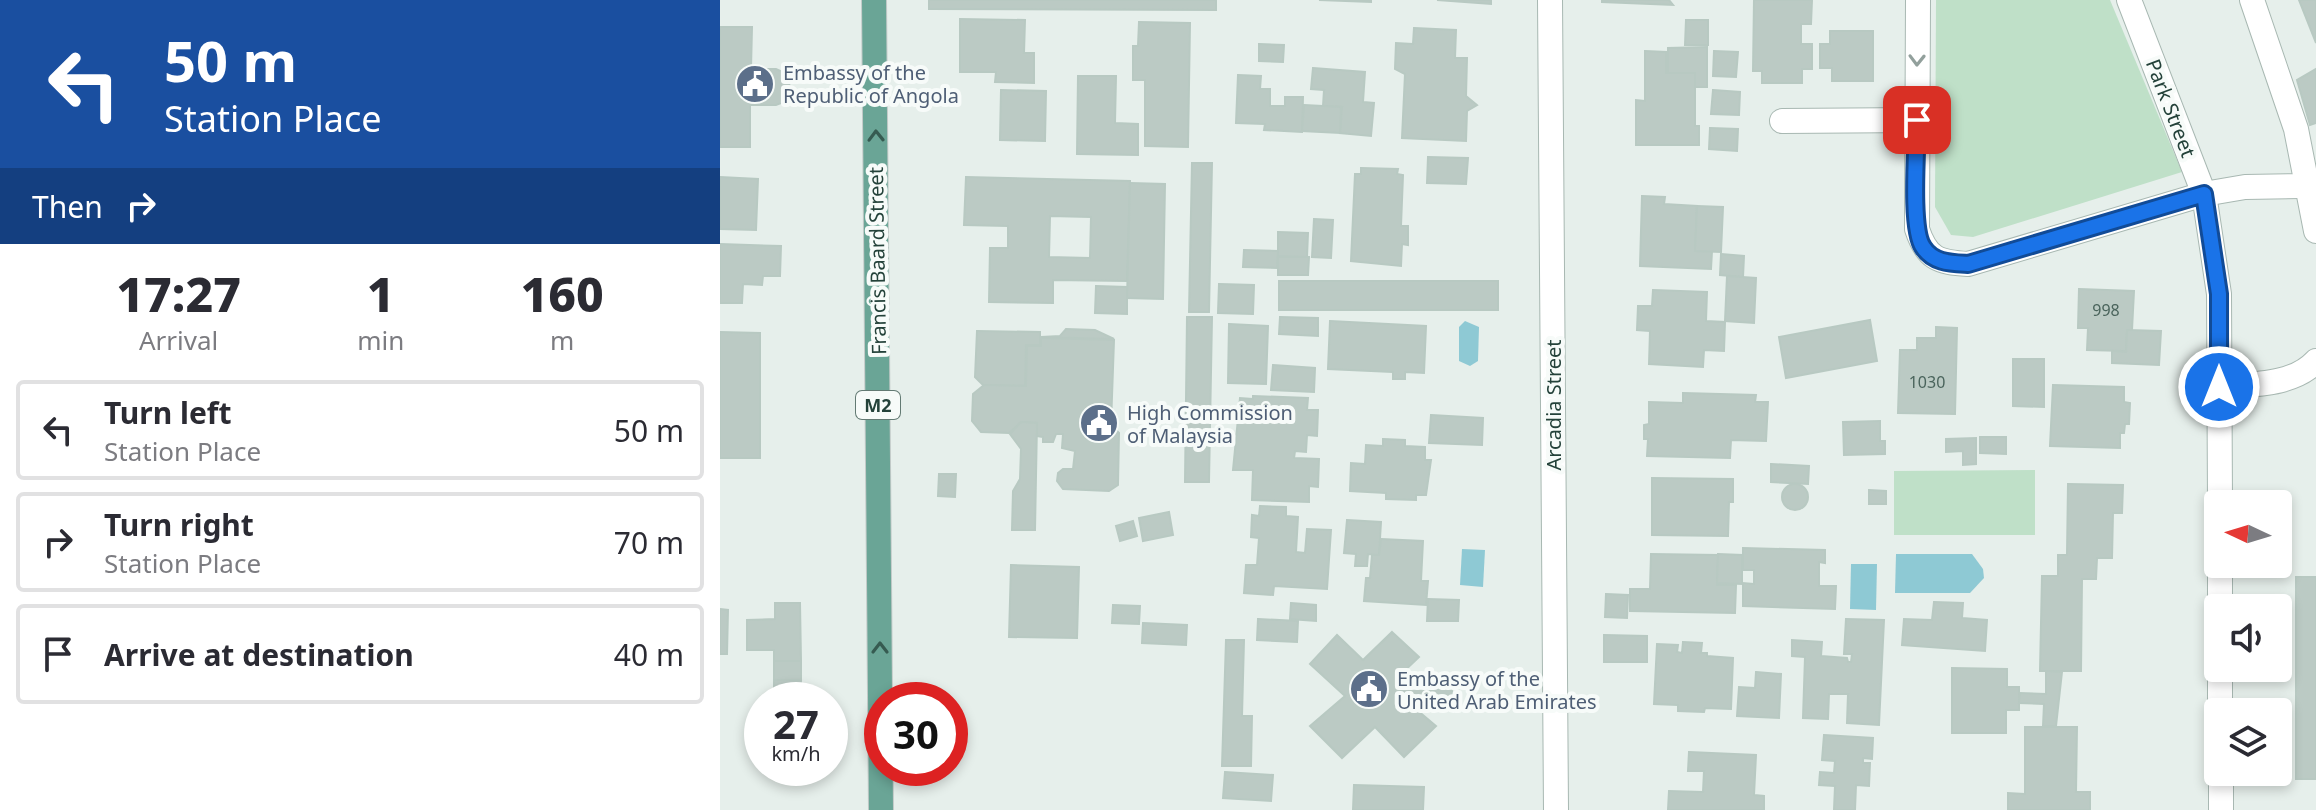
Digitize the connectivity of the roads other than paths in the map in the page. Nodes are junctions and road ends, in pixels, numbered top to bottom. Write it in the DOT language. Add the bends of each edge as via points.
graph roads {
  1 [pos="874,0"];
  2 [pos="1550,0"];
  3 [pos="1918,0"];
  4 [pos="2129,0"];
  5 [pos="2252,0"];
  6 [pos="1917,120"];
  7 [pos="1782,121"];
  8 [pos="2312,182"];
  9 [pos="2204,194"];
  10 [pos="2316,231"];
  11 [pos="2316,361"];
  12 [pos="2219,387"];
  13 [pos="2220,490"];
  14 [pos="2221,786"];
  15 [pos="881,810"];
  16 [pos="1556,810"];
  17 [pos="2221,810"];
  15 -- 1 [label="main road, Francis Baard Street / M2, one-way"];
  2 -- 16 [label="street, Arcadia Street"];
  3 -- 6 [label="street, one-way"];
  4 -- 9 [label="street, Park Street"];
  5 -- 8 [label="street"];
  6 -- 7 [label="street"];
  6 -- 9 [label="street" via="1917,229 1923,247 1941,262 1968,264"];
  8 -- 9 [label="street"];
  8 -- 10 [label="street"];
  9 -- 12 [label="street, Park Street" via="2219,294"];
  11 -- 12 [label="street" via="2288,378"];
  12 -- 13 [label="street, Park Street"];
  14 -- 17 [label="street"];
}
